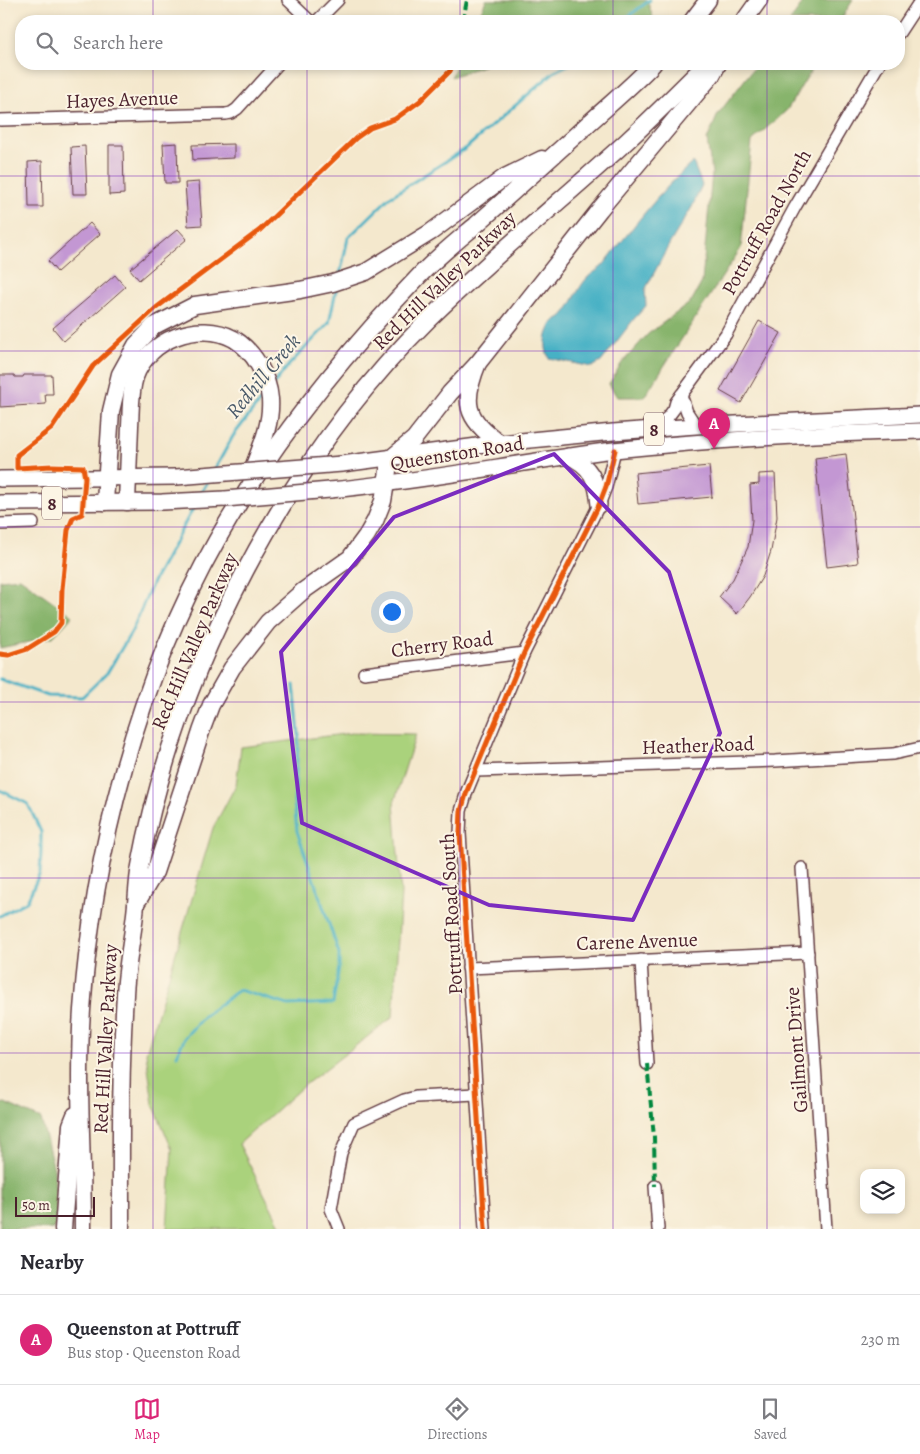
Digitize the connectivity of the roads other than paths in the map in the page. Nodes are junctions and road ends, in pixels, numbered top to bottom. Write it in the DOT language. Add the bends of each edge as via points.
graph roads {
  1 [pos="288,0"];
  2 [pos="338,0"];
  3 [pos="708,0"];
  4 [pos="759,0"];
  5 [pos="920,1"];
  6 [pos="304,15"];
  7 [pos="323,15"];
  8 [pos="697,15"];
  9 [pos="748,15"];
  10 [pos="905,24"];
  11 [pos="273,70"];
  12 [pos="647,70"];
  13 [pos="700,70"];
  14 [pos="715,70"];
  15 [pos="875,70"];
  16 [pos="3,120"];
  17 [pos="560,150"];
  18 [pos="478,363"];
  19 [pos="681,395"];
  20 [pos="920,415"];
  21 [pos="696,426"];
  22 [pos="654,429"];
  23 [pos="920,431"];
  24 [pos="500,443"];
  25 [pos="615,450"];
  26 [pos="568,456"];
  27 [pos="390,458"];
  28 [pos="106,478"];
  29 [pos="128,478"];
  30 [pos="0,479"];
  31 [pos="386,485"];
  32 [pos="105,502"];
  33 [pos="127,502"];
  34 [pos="0,503"];
  35 [pos="239,504"];
  36 [pos="599,504"];
  37 [pos="33,523"];
  38 [pos="0,524"];
  39 [pos="524,652"];
  40 [pos="364,672"];
  41 [pos="920,748"];
  42 [pos="476,771"];
  43 [pos="802,868"];
  44 [pos="136,904"];
  45 [pos="808,953"];
  46 [pos="642,960"];
  47 [pos="468,968"];
  48 [pos="647,1064"];
  49 [pos="476,1094"];
  50 [pos="80,1101"];
  51 [pos="655,1186"];
  52 [pos="63,1229"];
  53 [pos="84,1229"];
  54 [pos="121,1229"];
  55 [pos="339,1229"];
  56 [pos="485,1229"];
  57 [pos="658,1229"];
  58 [pos="826,1229"];
  1 -- 6 [label="street"];
  2 -- 7 [label="street"];
  3 -- 8 [label="highway"];
  4 -- 9 [label="highway"];
  5 -- 10 [label="street"];
  11 -- 16 [label="street, Hayes Avenue" via="237,109 226,114"];
  12 -- 17 [label="highway, Red Hill Valley Parkway"];
  13 -- 44 [label="highway, Red Hill Valley Parkway" via="650,120 427,321 345,416 290,495 252,556 216,630 185,706 155,800 140,868"];
  14 -- 18 [label="highway"];
  15 -- 19 [label="street, Pottruff Road North" via="795,207 726,334"];
  17 -- 28 [label="highway" via="505,177 431,232 366,272 300,290 194,306 154,326 136,345 120,374 111,411"];
  17 -- 35 [label="highway, Red Hill Valley Parkway" via="422,272 303,409"];
  18 -- 24 [label="highway" via="469,391 471,412 482,431"];
  18 -- 27 [label="highway" via="414,439"];
  19 -- 21 [label="street"];
  19 -- 22 [label="street, Pottruff Road North" via="674,409"];
  20 -- 21 [label="main road, Queenston Road / 8"];
  21 -- 22 [label="main road, Queenston Road / 8"];
  22 -- 24 [label="main road, Queenston Road / 8"];
  23 -- 25 [label="main road, Queenston Road / 8" via="708,441"];
  24 -- 27 [label="main road, Queenston Road / 8"];
  25 -- 26 [label="main road, Queenston Road / 8"];
  25 -- 36 [label="street, Pottruff Road South"];
  26 -- 31 [label="main road, Queenston Road / 8"];
  26 -- 36 [label="main road" via="580,461 590,472 597,487"];
  27 -- 29 [label="main road, Queenston Road / 8, bridge" via="176,477"];
  27 -- 31 [label="highway"];
  28 -- 29 [label="main road, Queenston Road / 8"];
  28 -- 30 [label="main road, Queenston Road / 8"];
  28 -- 32 [label="highway"];
  29 -- 33 [label="highway"];
  29 -- 35 [label="highway" via="136,375 159,344 185,334 211,332 234,340 246,349 260,365 268,385 270,412 267,430"];
  31 -- 33 [label="main road, Queenston Road / 8, bridge"];
  31 -- 44 [label="highway" via="376,521 350,558 287,604 268,622 232,668 205,721 156,872"];
  32 -- 33 [label="main road, Queenston Road / 8"];
  32 -- 34 [label="main road, Queenston Road / 8"];
  35 -- 50 [label="highway, Red Hill Valley Parkway" via="189,594 147,695 128,754 107,836 90,930 82,1012"];
  36 -- 39 [label="street, Pottruff Road South"];
  37 -- 38 [label="street"];
  39 -- 40 [label="street, Cherry Road"];
  39 -- 42 [label="street, Pottruff Road South"];
  41 -- 42 [label="street, Heather Road" via="893,754 775,761"];
  42 -- 47 [label="street, Pottruff Road South" via="461,811 460,833"];
  43 -- 45 [label="street, Gailmont Drive"];
  44 -- 54 [label="highway, Red Hill Valley Parkway" via="125,991 122,1048"];
  45 -- 46 [label="street, Carene Avenue"];
  45 -- 58 [label="street, Gailmont Drive"];
  46 -- 47 [label="street, Carene Avenue"];
  46 -- 48 [label="street"];
  47 -- 49 [label="street, Pottruff Road South"];
  49 -- 55 [label="street" via="416,1097 354,1123 341,1153 331,1209"];
  49 -- 56 [label="street, Pottruff Road South"];
  50 -- 52 [label="highway" via="72,1125"];
  50 -- 53 [label="highway, Red Hill Valley Parkway"];
  51 -- 57 [label="street"];
}
